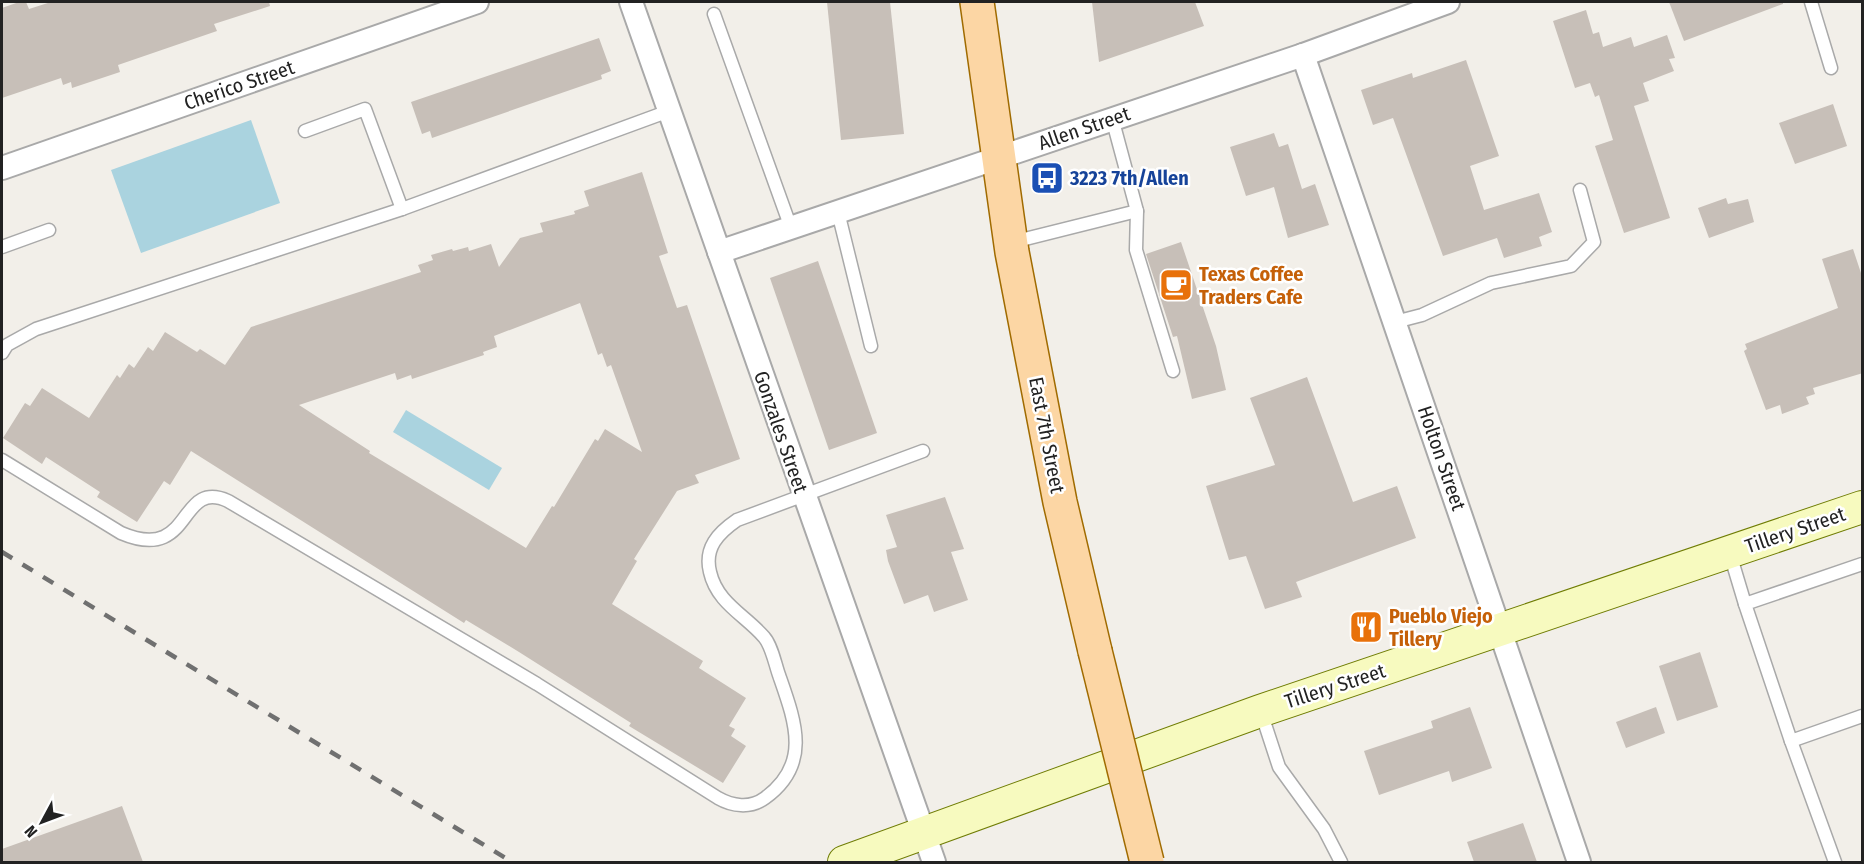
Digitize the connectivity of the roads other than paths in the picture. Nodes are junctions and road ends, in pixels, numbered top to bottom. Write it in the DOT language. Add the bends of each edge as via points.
graph roads {
  1 [pos="477,2"];
  2 [pos="631,2"];
  3 [pos="976,2"];
  4 [pos="1448,2"];
  5 [pos="1811,2"];
  6 [pos="714,15"];
  7 [pos="1303,55"];
  8 [pos="1831,68"];
  9 [pos="669,111"];
  10 [pos="1112,118"];
  11 [pos="305,130"];
  12 [pos="998,159"];
  13 [pos="2,168"];
  14 [pos="1580,190"];
  15 [pos="402,209"];
  16 [pos="1137,211"];
  17 [pos="838,212"];
  18 [pos="791,228"];
  19 [pos="49,230"];
  20 [pos="1011,242"];
  21 [pos="2,247"];
  22 [pos="719,252"];
  23 [pos="1395,322"];
  24 [pos="871,346"];
  25 [pos="2,352"];
  26 [pos="1173,371"];
  27 [pos="923,451"];
  28 [pos="2,460"];
  29 [pos="803,495"];
  30 [pos="1863,507"];
  31 [pos="1729,553"];
  32 [pos="1863,564"];
  33 [pos="1745,604"];
  34 [pos="1500,631"];
  35 [pos="1260,711"];
  36 [pos="1863,716"];
  37 [pos="1791,741"];
  38 [pos="922,833"];
  39 [pos="844,862"];
  40 [pos="934,862"];
  41 [pos="1147,862"];
  42 [pos="1341,862"];
  43 [pos="1579,862"];
  44 [pos="1835,862"];
  1 -- 13 [label="street, Cherico Street"];
  2 -- 9 [label="street, Gonzales Street"];
  3 -- 12 [label="main road, East 7th Street"];
  4 -- 7 [label="street, Allen Street"];
  5 -- 8 [label="lane"];
  6 -- 18 [label="lane"];
  7 -- 10 [label="street, Allen Street"];
  7 -- 23 [label="street, Holton Street"];
  9 -- 15 [label="lane"];
  9 -- 22 [label="street, Gonzales Street"];
  10 -- 12 [label="street, Allen Street"];
  10 -- 16 [label="lane"];
  11 -- 15 [label="lane" via="365,108"];
  12 -- 17 [label="street, Allen Street"];
  12 -- 20 [label="main road, East 7th Street"];
  14 -- 23 [label="lane" via="1594,242 1571,266 1491,283 1422,315"];
  15 -- 25 [label="lane" via="36,329"];
  16 -- 20 [label="lane"];
  16 -- 26 [label="lane" via="1136,250"];
  17 -- 18 [label="street, Allen Street"];
  17 -- 24 [label="lane"];
  18 -- 22 [label="street, Allen Street"];
  19 -- 21 [label="lane"];
  20 -- 41 [label="main road, East 7th Street, bridge" via="1060,502"];
  22 -- 29 [label="street, Gonzales Street"];
  23 -- 34 [label="street, Holton Street"];
  27 -- 29 [label="lane"];
  28 -- 29 [label="lane" via="138,540 154,541 168,536 189,510 208,496 218,496 537,684 730,805 763,800 795,761 797,738 766,639 717,592 709,570 709,551 719,533 737,520"];
  29 -- 38 [label="street, Gonzales Street"];
  30 -- 31 [label="street, Tillery Street"];
  31 -- 33 [label="lane"];
  31 -- 34 [label="street, Tillery Street"];
  32 -- 33 [label="lane"];
  33 -- 37 [label="lane"];
  34 -- 35 [label="street, Tillery Street"];
  34 -- 43 [label="street, Holton Street"];
  35 -- 38 [label="street, Tillery Street"];
  35 -- 42 [label="lane" via="1280,767 1324,829"];
  36 -- 37 [label="lane"];
  37 -- 44 [label="lane"];
  38 -- 39 [label="street, Tillery Street"];
  38 -- 40 [label="street, Gonzales Street"];
}
